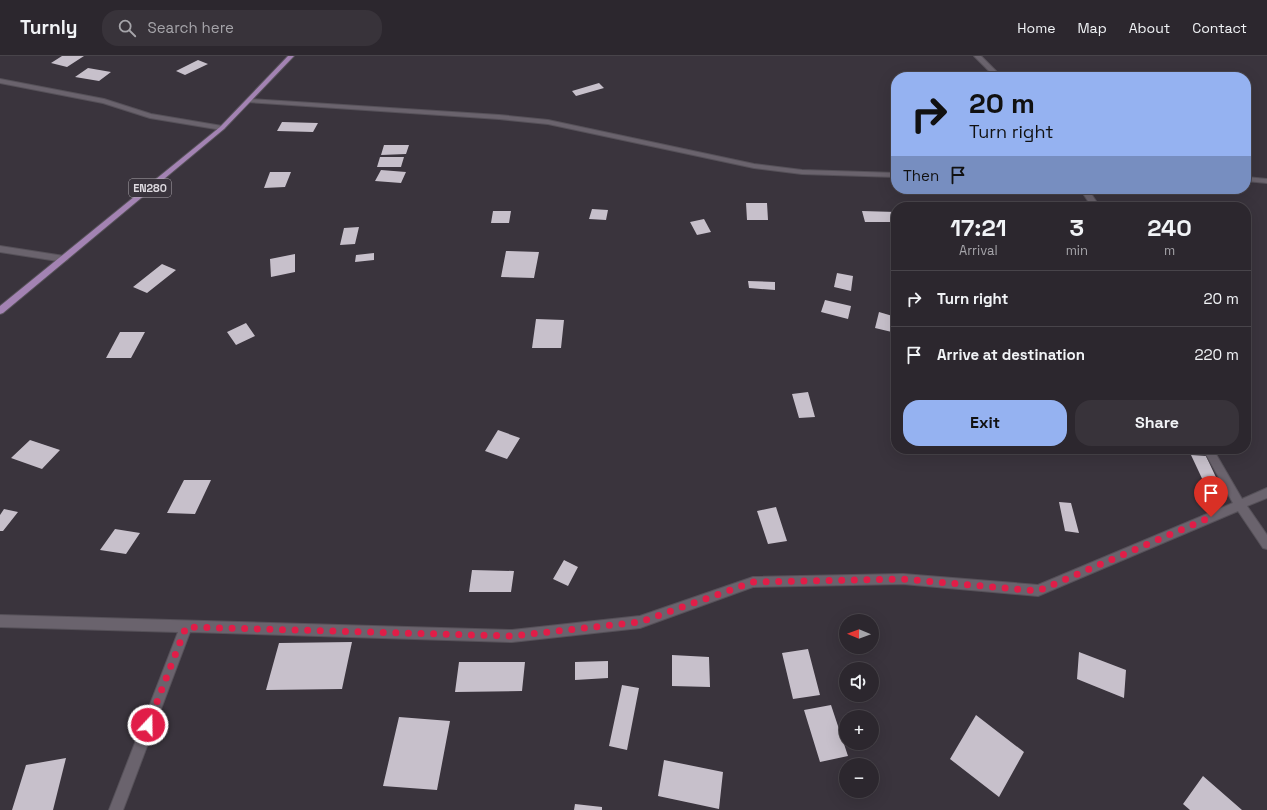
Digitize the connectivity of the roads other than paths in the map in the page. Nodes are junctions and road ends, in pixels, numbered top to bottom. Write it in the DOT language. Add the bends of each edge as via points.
graph roads {
  1 [pos="291,56"];
  2 [pos="977,56"];
  3 [pos="993,72"];
  4 [pos="0,81"];
  5 [pos="249,101"];
  6 [pos="222,128"];
  7 [pos="891,176"];
  8 [pos="1251,179"];
  9 [pos="1267,181"];
  10 [pos="0,249"];
  11 [pos="64,259"];
  12 [pos="0,311"];
  13 [pos="1211,454"];
  14 [pos="1267,493"];
  15 [pos="1240,505"];
  16 [pos="1267,544"];
  17 [pos="0,621"];
  18 [pos="186,627"];
  19 [pos="116,810"];
  1 -- 5 [label="main road, EN280"];
  2 -- 3 [label="street"];
  4 -- 6 [label="street" via="104,101 150,116"];
  5 -- 6 [label="main road, EN280"];
  5 -- 7 [label="street" via="548,122 754,166 802,172"];
  6 -- 11 [label="main road, EN280"];
  8 -- 9 [label="street"];
  10 -- 11 [label="street"];
  11 -- 12 [label="main road, EN280"];
  13 -- 15 [label="street"];
  14 -- 15 [label="street"];
  15 -- 16 [label="street"];
  15 -- 18 [label="street" via="1038,591 903,579 753,582 640,622 512,636"];
  17 -- 18 [label="street"];
  18 -- 19 [label="street"];
}
